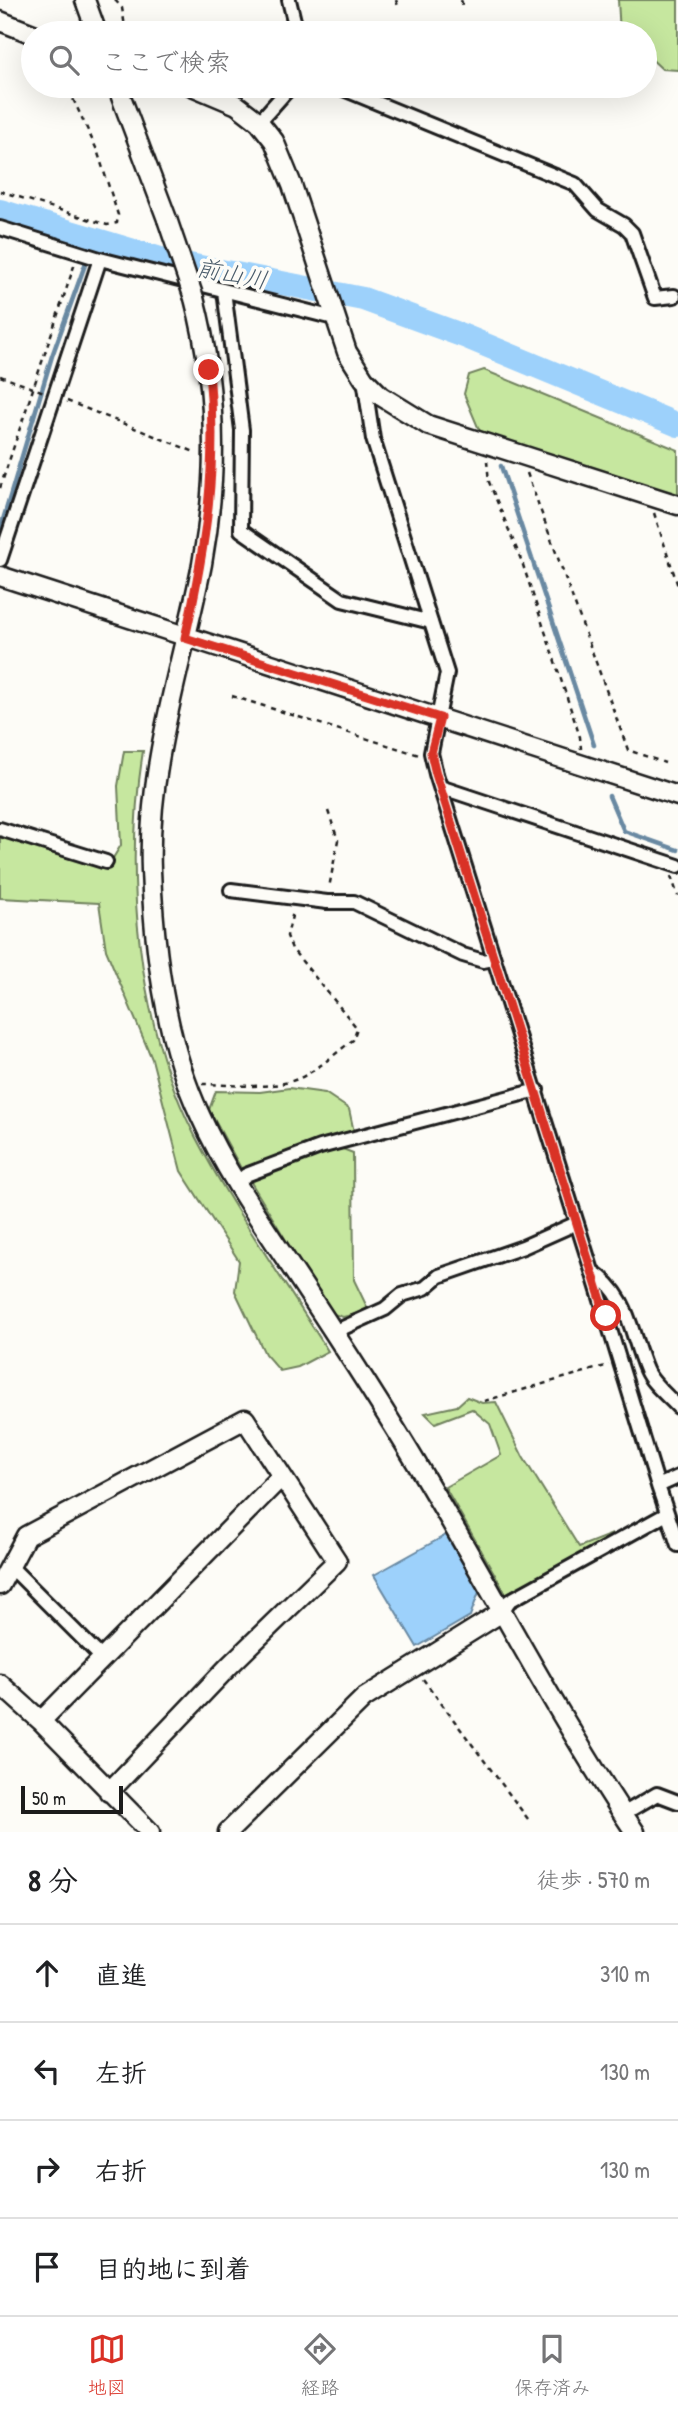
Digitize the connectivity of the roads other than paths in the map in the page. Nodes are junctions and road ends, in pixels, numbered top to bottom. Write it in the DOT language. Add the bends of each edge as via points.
graph roads {
  1 [pos="85,0"];
  2 [pos="289,0"];
  3 [pos="0,21"];
  4 [pos="93,21"];
  5 [pos="294,21"];
  6 [pos="21,29"];
  7 [pos="122,98"];
  8 [pos="225,98"];
  9 [pos="280,98"];
  10 [pos="365,98"];
  11 [pos="259,121"];
  12 [pos="0,228"];
  13 [pos="100,259"];
  14 [pos="225,291"];
  15 [pos="674,296"];
  16 [pos="332,313"];
  17 [pos="364,379"];
  18 [pos="678,505"];
  19 [pos="0,573"];
  20 [pos="431,622"];
  21 [pos="185,638"];
  22 [pos="440,718"];
  23 [pos="440,787"];
  24 [pos="678,796"];
  25 [pos="0,829"];
  26 [pos="106,862"];
  27 [pos="673,865"];
  28 [pos="230,890"];
  29 [pos="494,959"];
  30 [pos="537,1090"];
  31 [pos="236,1184"];
  32 [pos="577,1223"];
  33 [pos="592,1271"];
  34 [pos="334,1332"];
  35 [pos="678,1407"];
  36 [pos="281,1477"];
  37 [pos="678,1477"];
  38 [pos="657,1486"];
  39 [pos="665,1515"];
  40 [pos="678,1545"];
  41 [pos="10,1566"];
  42 [pos="0,1585"];
  43 [pos="502,1612"];
  44 [pos="102,1658"];
  45 [pos="0,1684"];
  46 [pos="41,1721"];
  47 [pos="108,1792"];
  48 [pos="678,1802"];
  49 [pos="623,1814"];
  50 [pos="150,1832"];
  51 [pos="228,1832"];
  52 [pos="635,1832"];
  1 -- 4 [label="street"];
  2 -- 5 [label="street"];
  3 -- 6 [label="street"];
  7 -- 21 [label="street, bridge" via="194,298 209,370 214,427 202,562"];
  8 -- 11 [label="street"];
  9 -- 11 [label="street"];
  10 -- 15 [label="street" via="575,184 598,210 632,233 655,298"];
  11 -- 16 [label="street" via="274,141 292,185"];
  12 -- 13 [label="street"];
  13 -- 14 [label="street"];
  13 -- 19 [label="street"];
  14 -- 16 [label="street"];
  14 -- 20 [label="street" via="242,430 241,530 342,600"];
  16 -- 17 [label="street" via="347,352"];
  17 -- 18 [label="street" via="381,396 428,425"];
  17 -- 20 [label="street" via="373,439"];
  19 -- 21 [label="street"];
  20 -- 22 [label="street" via="447,673"];
  21 -- 22 [label="street"];
  21 -- 31 [label="street" via="153,804 151,867 162,985 198,1113"];
  22 -- 23 [label="street" via="431,753"];
  22 -- 24 [label="street"];
  23 -- 27 [label="street"];
  23 -- 29 [label="street"];
  25 -- 26 [label="street"];
  28 -- 29 [label="street" via="366,905 463,955"];
  29 -- 30 [label="street"];
  30 -- 31 [label="street" via="320,1147 246,1175"];
  30 -- 32 [label="street"];
  31 -- 34 [label="street"];
  32 -- 33 [label="street"];
  32 -- 34 [label="street" via="439,1276 425,1288"];
  33 -- 35 [label="street" via="603,1278 631,1319 646,1371"];
  33 -- 38 [label="street"];
  34 -- 43 [label="street"];
  36 -- 41 [label="street" via="245,1419 26,1536"];
  36 -- 44 [label="street"];
  36 -- 47 [label="street" via="337,1561"];
  37 -- 38 [label="street"];
  38 -- 39 [label="street"];
  39 -- 40 [label="street"];
  39 -- 43 [label="street" via="509,1601"];
  41 -- 42 [label="street"];
  41 -- 44 [label="street"];
  43 -- 49 [label="street"];
  43 -- 51 [label="street" via="364,1698"];
  44 -- 46 [label="street"];
  45 -- 46 [label="street"];
  46 -- 47 [label="street"];
  47 -- 50 [label="street"];
  48 -- 49 [label="street" via="657,1794"];
  49 -- 52 [label="street"];
}
